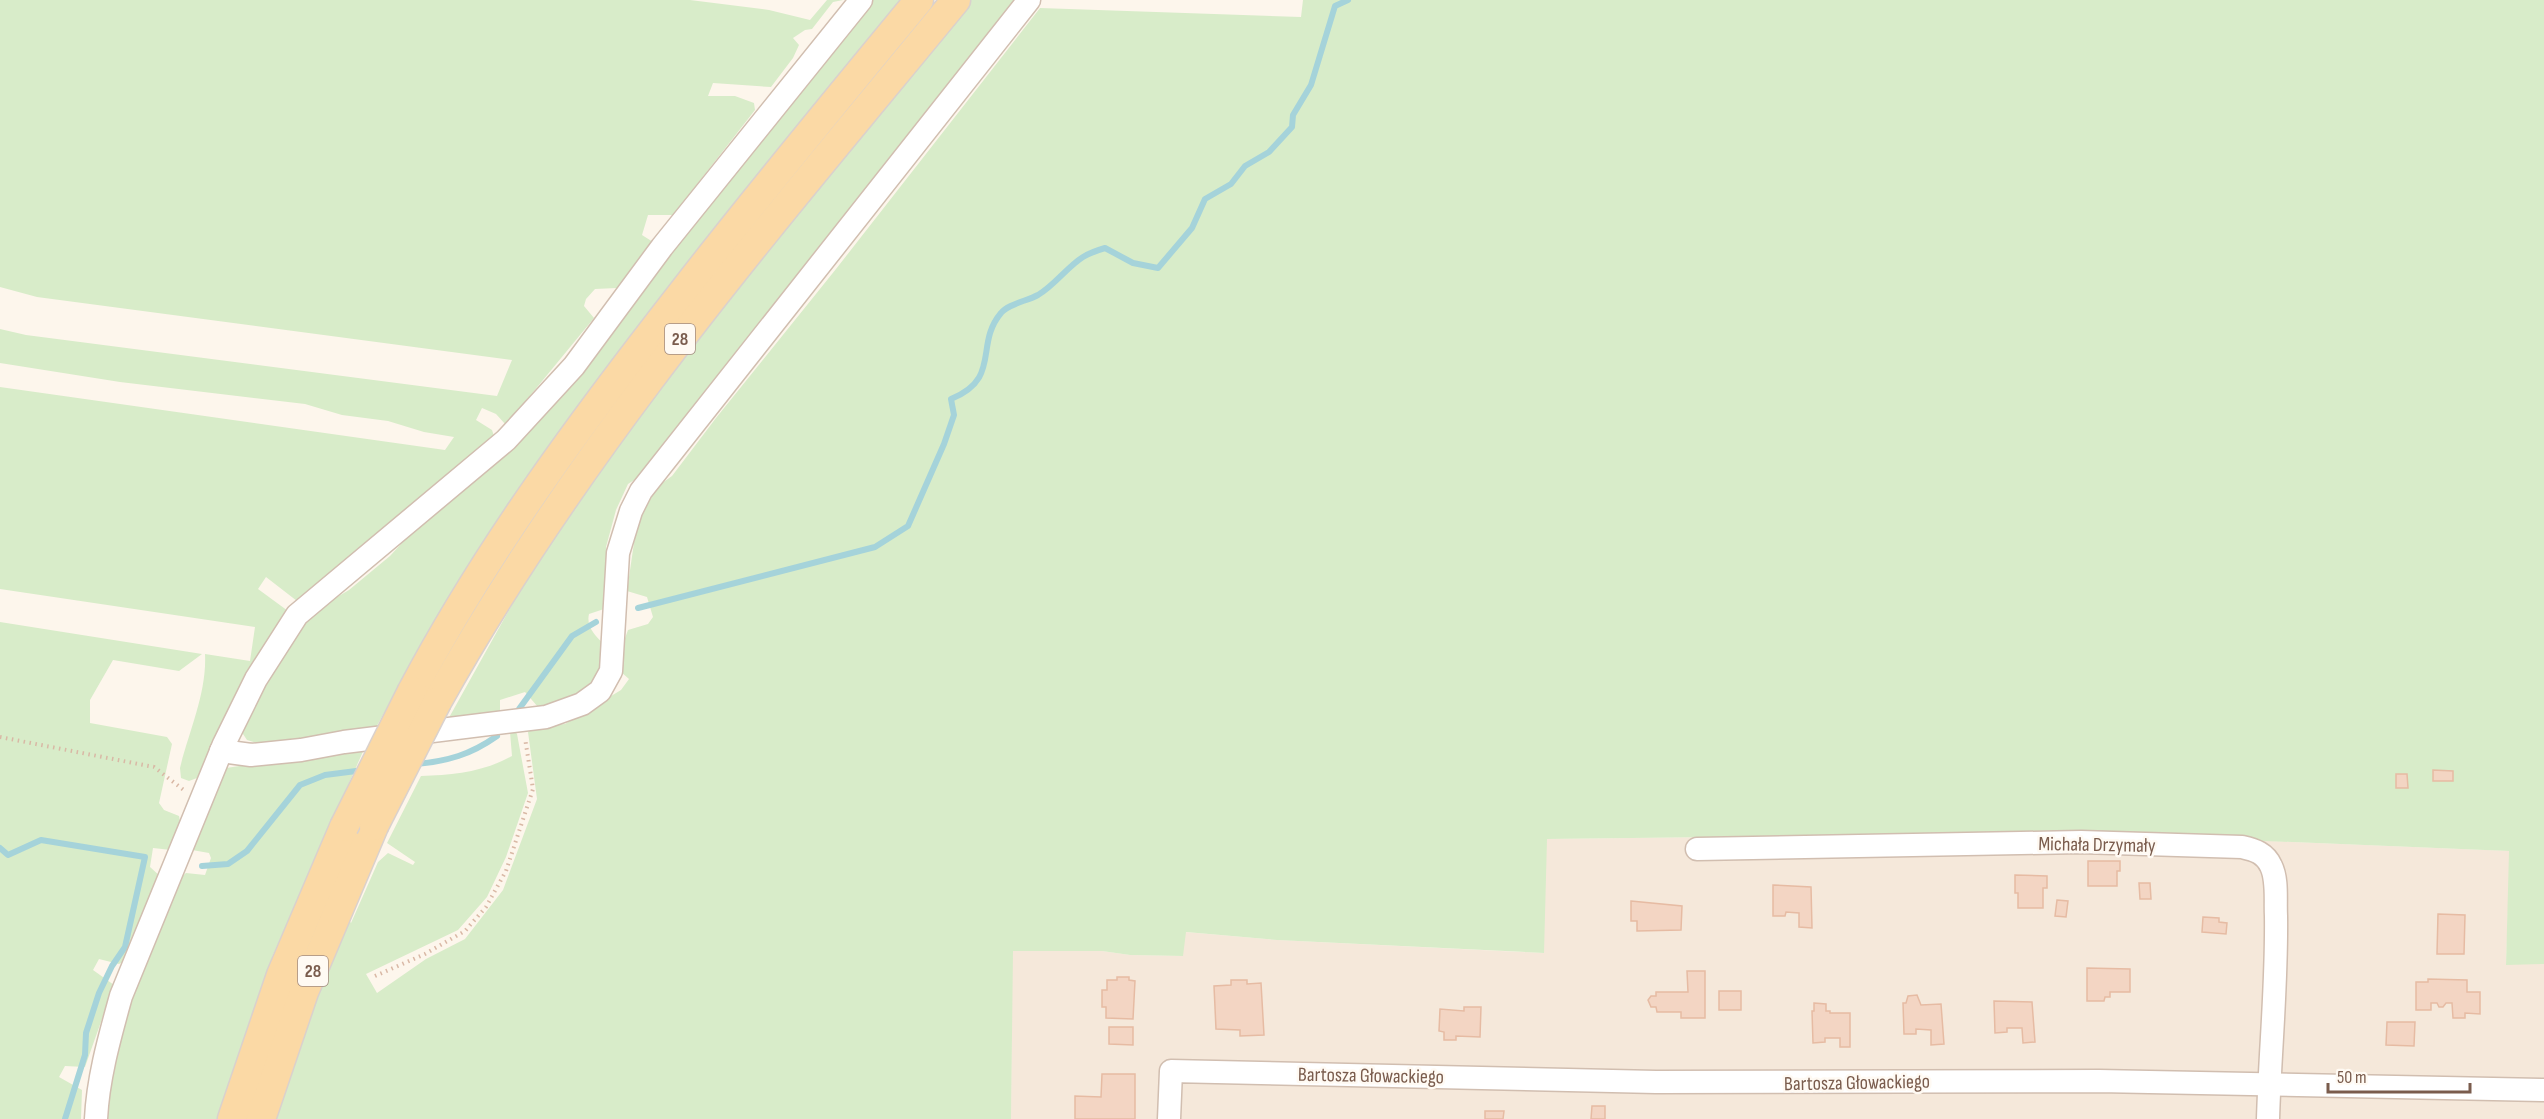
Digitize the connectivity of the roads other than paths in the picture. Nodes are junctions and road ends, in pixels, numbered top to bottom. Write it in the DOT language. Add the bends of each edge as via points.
graph roads {
  1 [pos="861,0"];
  2 [pos="920,0"];
  3 [pos="956,0"];
  4 [pos="1029,0"];
  5 [pos="425,696"];
  6 [pos="221,751"];
  7 [pos="1697,849"];
  8 [pos="2269,1084"];
  9 [pos="2544,1090"];
  10 [pos="96,1119"];
  11 [pos="232,1119"];
  12 [pos="261,1119"];
  13 [pos="1169,1119"];
  14 [pos="2268,1119"];
  1 -- 6 [label="street" via="662,247 566,374 506,440 297,615 256,679"];
  2 -- 5 [label="main road, 28" via="753,203 596,404 488,561"];
  3 -- 5 [label="main road, 28" via="748,252 619,420"];
  4 -- 6 [label="street" via="640,491 618,553 611,671 600,691 582,704 546,717 301,750 251,755"];
  5 -- 11 [label="main road, 28, bridge" via="344,827 281,975"];
  5 -- 12 [label="main road, 28, bridge" via="309,981"];
  6 -- 10 [label="street" via="121,996 109,1037"];
  7 -- 8 [label="street, Michała Drzymały" via="2081,843 2256,850 2272,868 2275,884 2276,955"];
  8 -- 9 [label="street, Bartosza Głowackiego"];
  8 -- 13 [label="street, Bartosza Głowackiego" via="1678,1082 1171,1071"];
  8 -- 14 [label="street, Michała Drzymały"];
}
